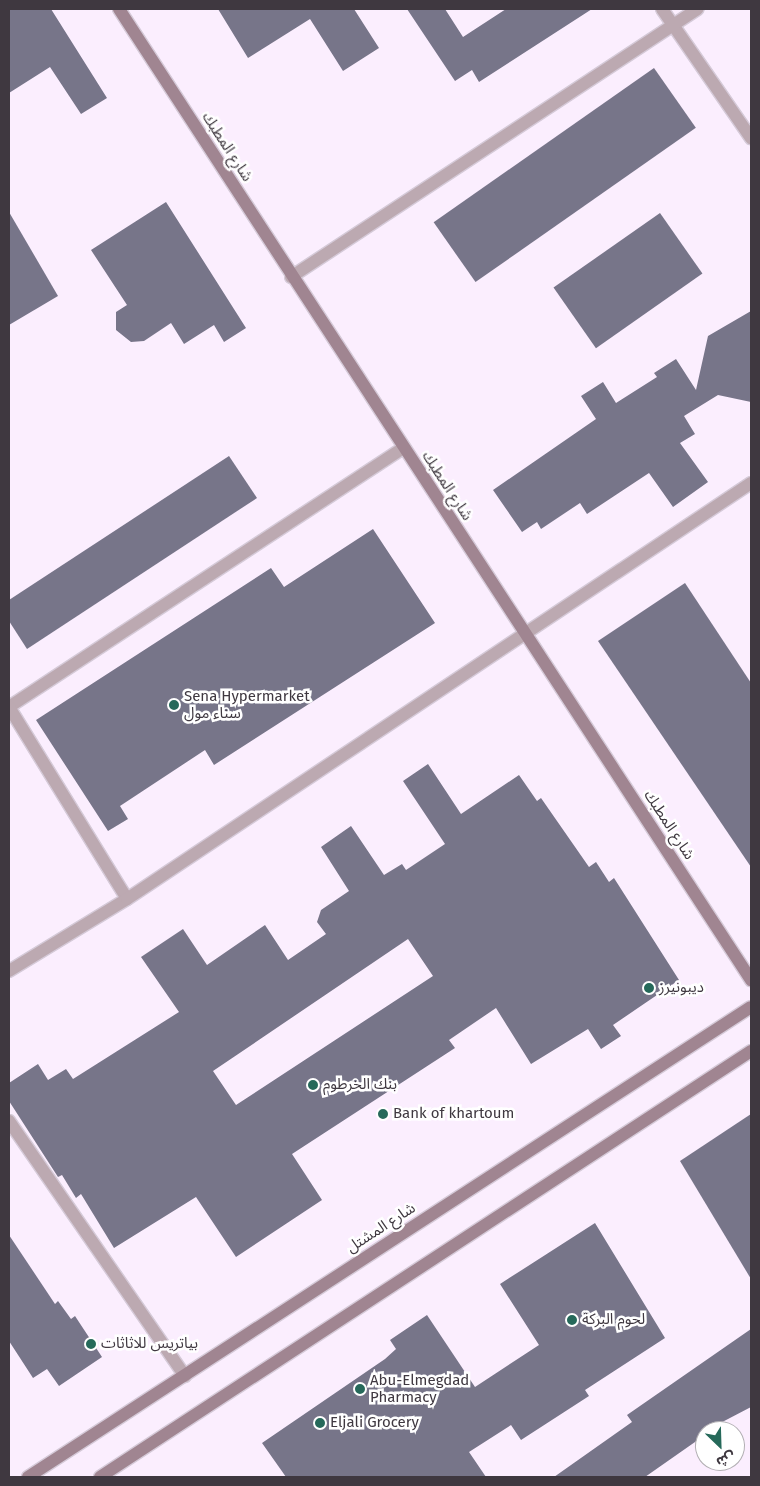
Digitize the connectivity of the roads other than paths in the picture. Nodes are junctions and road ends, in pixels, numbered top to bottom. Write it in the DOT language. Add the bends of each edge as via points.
graph roads {
  1 [pos="119,9"];
  2 [pos="662,9"];
  3 [pos="698,9"];
  4 [pos="672,24"];
  5 [pos="750,135"];
  6 [pos="291,277"];
  7 [pos="403,448"];
  8 [pos="751,483"];
  9 [pos="526,636"];
  10 [pos="9,707"];
  11 [pos="127,899"];
  12 [pos="9,971"];
  13 [pos="751,980"];
  14 [pos="751,1007"];
  15 [pos="751,1051"];
  16 [pos="9,1121"];
  17 [pos="185,1376"];
  18 [pos="28,1477"];
  19 [pos="100,1477"];
  1 -- 6 [label="main road, شارع المطبك"];
  2 -- 4 [label="street"];
  3 -- 4 [label="street"];
  4 -- 5 [label="street"];
  4 -- 6 [label="street"];
  6 -- 7 [label="main road, شارع المطبك"];
  7 -- 9 [label="main road, شارع المطبك"];
  7 -- 10 [label="street"];
  8 -- 9 [label="street"];
  9 -- 11 [label="street"];
  9 -- 13 [label="main road, شارع المطبك"];
  10 -- 11 [label="street"];
  11 -- 12 [label="street"];
  14 -- 17 [label="main road, شارع المشتل"];
  15 -- 19 [label="main road"];
  16 -- 17 [label="street"];
  17 -- 18 [label="main road, شارع المشتل"];
}
